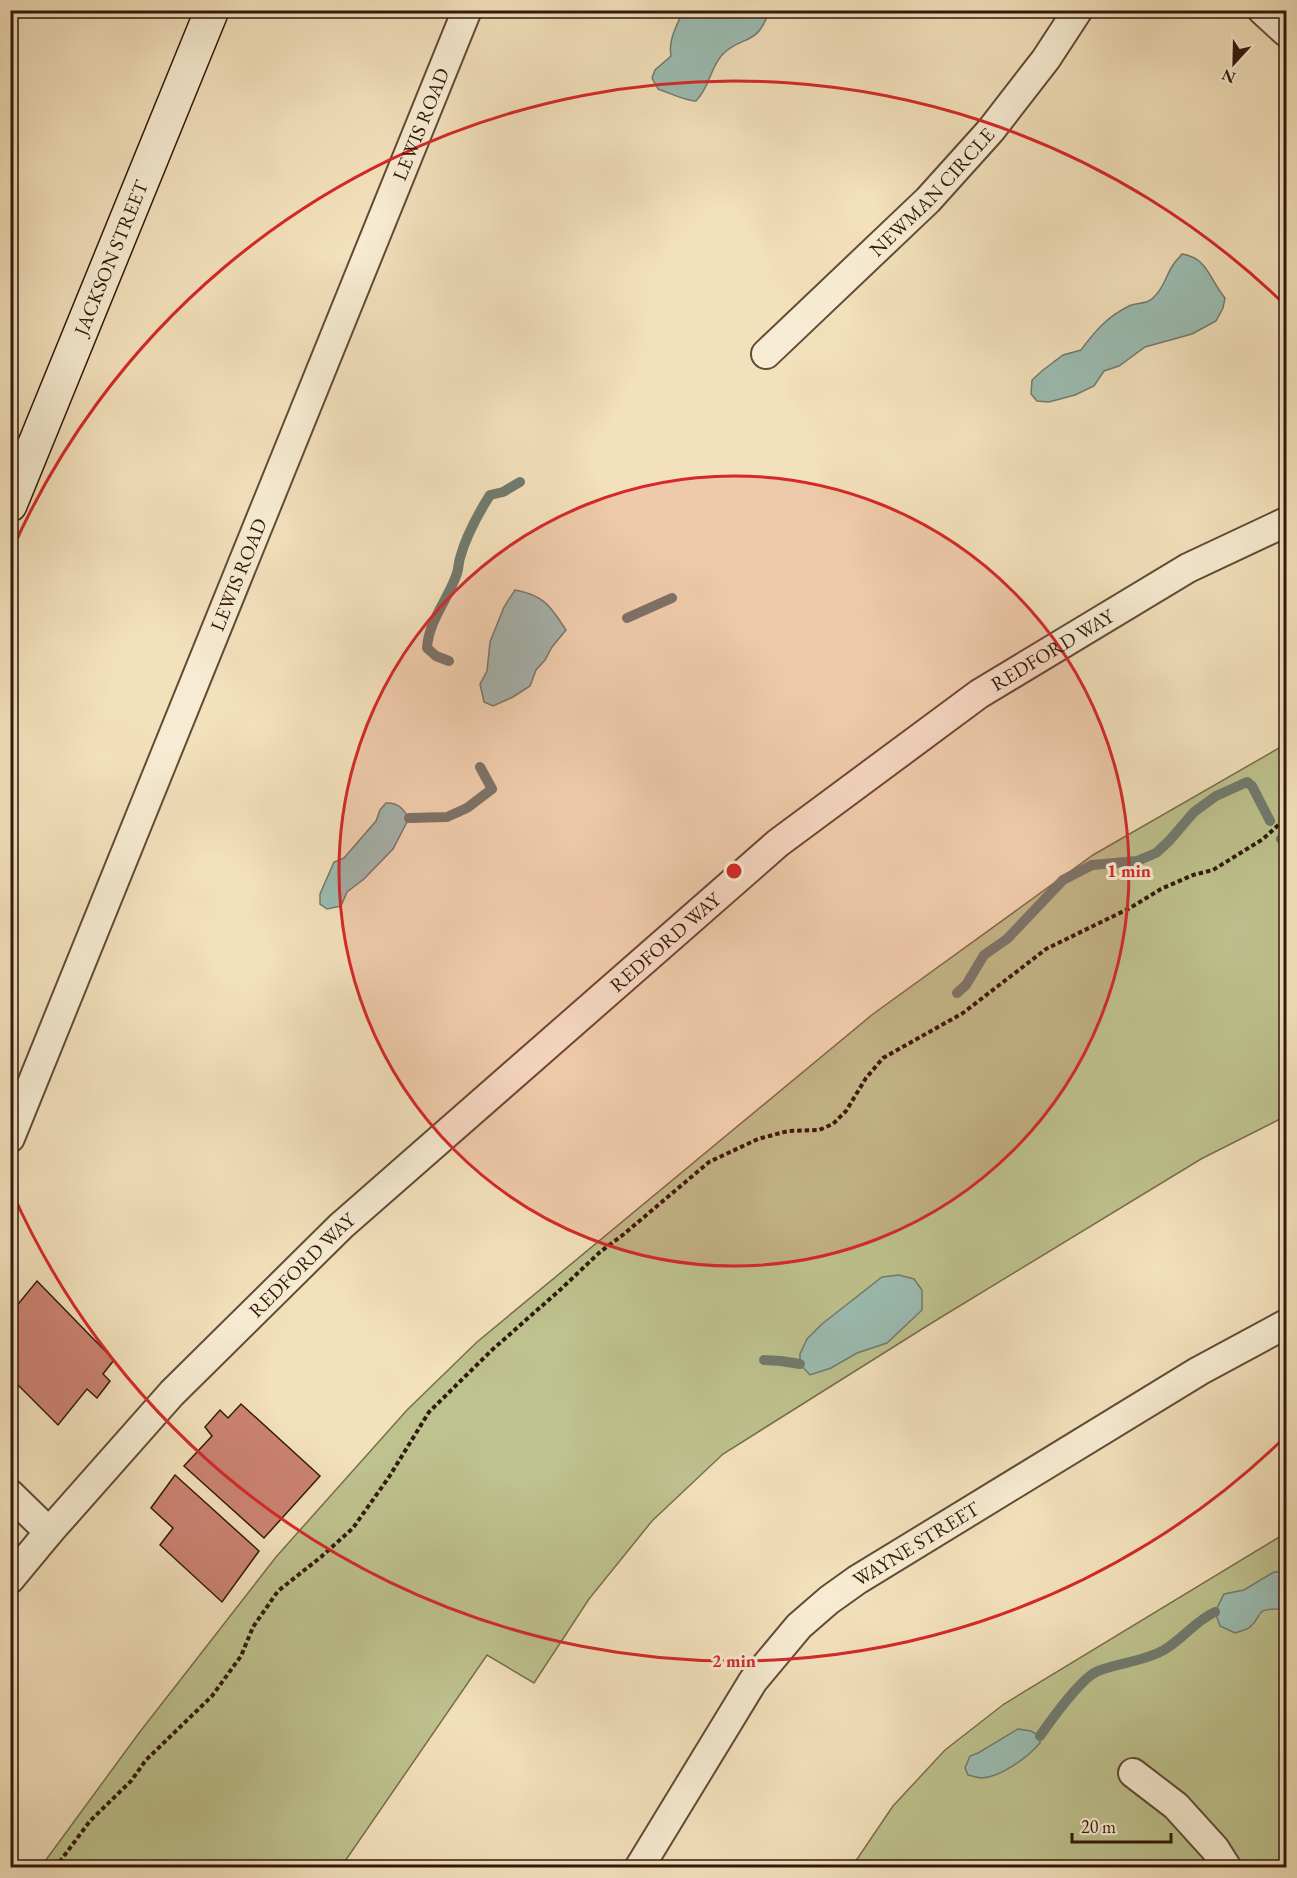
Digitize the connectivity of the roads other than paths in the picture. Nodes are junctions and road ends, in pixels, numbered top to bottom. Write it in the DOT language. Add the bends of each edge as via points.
graph roads {
  1 [pos="212,10"];
  2 [pos="467,10"];
  3 [pos="1078,10"];
  4 [pos="1262,10"];
  5 [pos="1287,32"];
  6 [pos="766,354"];
  7 [pos="10,505"];
  8 [pos="1287,522"];
  9 [pos="10,1138"];
  10 [pos="1287,1324"];
  11 [pos="10,1494"];
  12 [pos="49,1532"];
  13 [pos="10,1579"];
  14 [pos="1133,1773"];
  15 [pos="639,1868"];
  16 [pos="1227,1868"];
  1 -- 7 [label="main road, JACKSON STREET"];
  2 -- 9 [label="street, LEWIS ROAD"];
  3 -- 6 [label="street, NEWMAN CIRCLE" via="991,130 928,200"];
  4 -- 5 [label="street"];
  8 -- 12 [label="street, REDFORD WAY" via="1188,568 979,694 778,843 341,1226 172,1393"];
  10 -- 15 [label="street, WAYNE STREET" via="1199,1371 829,1600 800,1626 753,1681"];
  11 -- 12 [label="street"];
  12 -- 13 [label="street, REDFORD WAY"];
  14 -- 16 [label="street" via="1176,1806"];
}
